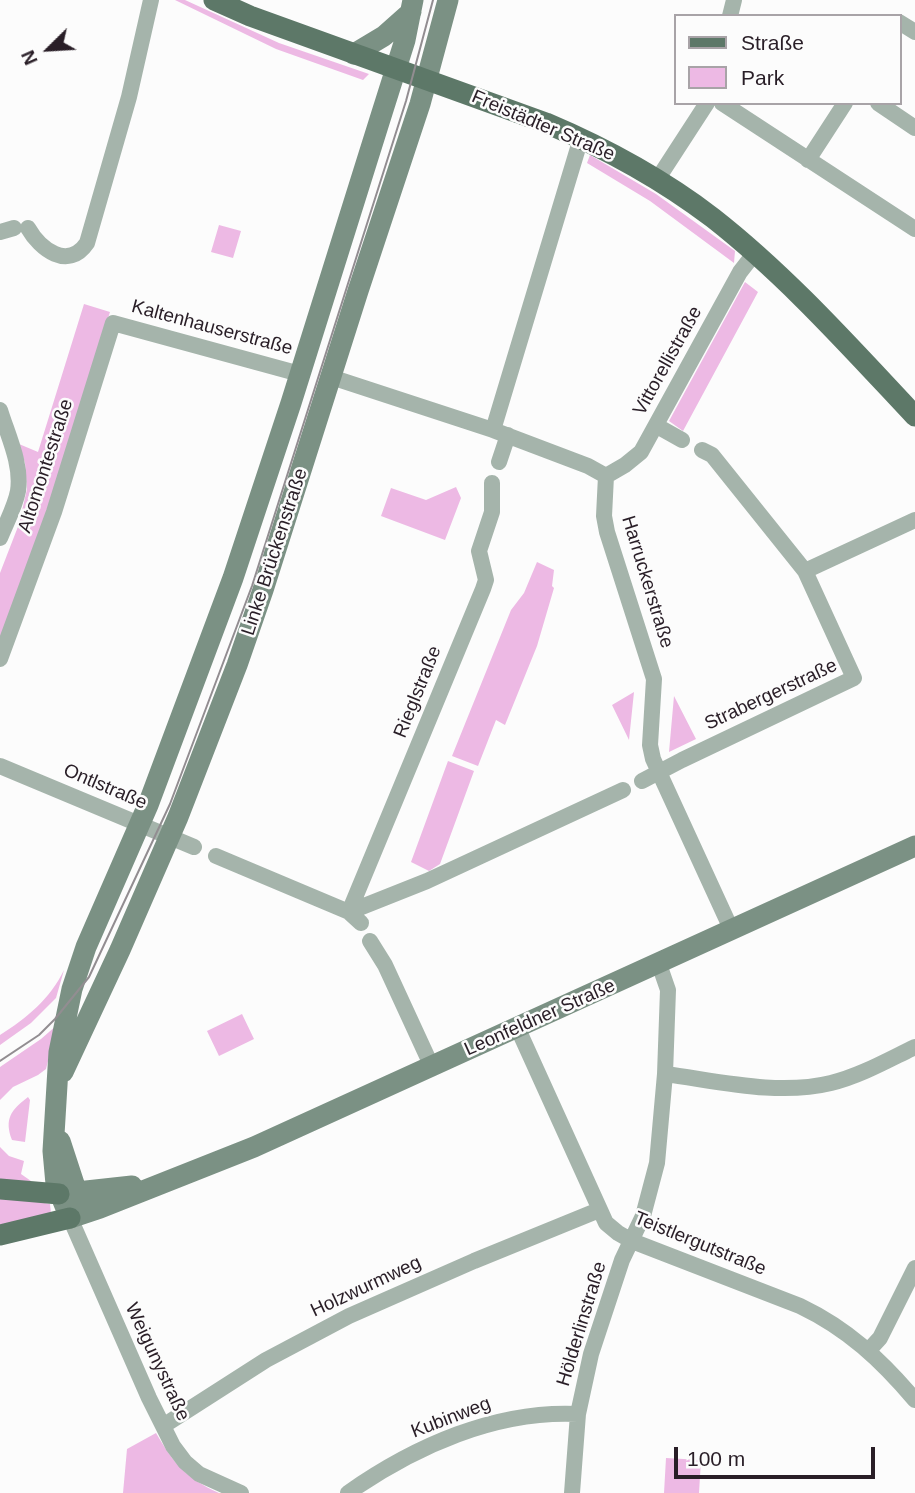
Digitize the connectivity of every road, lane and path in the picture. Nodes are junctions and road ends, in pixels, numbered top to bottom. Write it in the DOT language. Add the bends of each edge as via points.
graph roads {
  1 [pos="151,0"];
  2 [pos="214,0"];
  3 [pos="448,0"];
  4 [pos="412,6"];
  5 [pos="354,54"];
  6 [pos="396,68"];
  7 [pos="427,79"];
  8 [pos="706,105"];
  9 [pos="725,105"];
  10 [pos="844,105"];
  11 [pos="881,105"];
  12 [pos="915,128"];
  13 [pos="581,138"];
  14 [pos="808,160"];
  15 [pos="657,180"];
  16 [pos="14,229"];
  17 [pos="915,229"];
  18 [pos="754,254"];
  19 [pos="113,323"];
  20 [pos="300,374"];
  21 [pos="331,377"];
  22 [pos="0,410"];
  23 [pos="915,416"];
  24 [pos="657,426"];
  25 [pos="501,433"];
  26 [pos="682,440"];
  27 [pos="702,450"];
  28 [pos="499,462"];
  29 [pos="606,476"];
  30 [pos="492,483"];
  31 [pos="915,520"];
  32 [pos="0,538"];
  33 [pos="805,571"];
  34 [pos="0,659"];
  35 [pos="0,766"];
  36 [pos="658,773"];
  37 [pos="642,781"];
  38 [pos="623,790"];
  39 [pos="141,824"];
  40 [pos="169,836"];
  41 [pos="915,846"];
  42 [pos="194,847"];
  43 [pos="216,856"];
  44 [pos="355,918"];
  45 [pos="732,931"];
  46 [pos="370,941"];
  47 [pos="660,964"];
  48 [pos="518,1029"];
  49 [pos="915,1047"];
  50 [pos="432,1067"];
  51 [pos="665,1073"];
  52 [pos="57,1087"];
  53 [pos="162,1182"];
  54 [pos="0,1189"];
  55 [pos="68,1193"];
  56 [pos="599,1210"];
  57 [pos="70,1218"];
  58 [pos="0,1234"];
  59 [pos="632,1241"];
  60 [pos="915,1268"];
  61 [pos="869,1350"];
  62 [pos="915,1400"];
  63 [pos="578,1414"];
  64 [pos="163,1426"];
  65 [pos="242,1493"];
  66 [pos="348,1493"];
  67 [pos="572,1493"];
  1 -- 16 [label="street" via="87,243 75,253 53,254"];
  2 -- 5 [label="main road, Freistädter Straße"];
  3 -- 7 [label="main road, Linke Brückenstraße"];
  4 -- 5 [label="main road, Linke Brückenstraße" via="389,32"];
  4 -- 6 [label="main road, Linke Brückenstraße"];
  5 -- 6 [label="main road, Freistädter Straße"];
  6 -- 7 [label="main road, Freistädter Straße"];
  6 -- 20 [label="main road, Linke Brückenstraße"];
  7 -- 13 [label="main road, Freistädter Straße"];
  7 -- 21 [label="main road, Linke Brückenstraße"];
  8 -- 15 [label="street"];
  9 -- 14 [label="street"];
  10 -- 14 [label="street"];
  11 -- 12 [label="street"];
  13 -- 15 [label="main road, Freistädter Straße"];
  13 -- 25 [label="street"];
  14 -- 17 [label="street"];
  15 -- 18 [label="main road, Freistädter Straße" via="713,218"];
  18 -- 23 [label="main road, Freistädter Straße"];
  18 -- 24 [label="street, Vittorellistraße"];
  19 -- 20 [label="street, Kaltenhauserstraße"];
  19 -- 34 [label="street, Altomontestraße" via="54,512"];
  20 -- 39 [label="main road, Linke Brückenstraße" via="233,578"];
  21 -- 25 [label="street"];
  21 -- 40 [label="main road, Linke Brückenstraße" via="264,590"];
  22 -- 32 [label="street" via="19,479"];
  24 -- 26 [label="street"];
  24 -- 29 [label="street, Vittorellistraße" via="634,459"];
  25 -- 28 [label="street"];
  25 -- 29 [label="street"];
  27 -- 33 [label="street" via="712,455"];
  29 -- 36 [label="street, Harruckerstraße" via="607,532 654,679 650,745"];
  30 -- 44 [label="street, Rieglstraße" via="492,512 479,556 485,580"];
  31 -- 33 [label="street"];
  33 -- 36 [label="street, Strabergerstraße" via="854,678"];
  35 -- 39 [label="street, Ontlstraße"];
  36 -- 37 [label="street, Strabergerstraße"];
  36 -- 45 [label="street, Harruckerstraße"];
  38 -- 44 [label="street"];
  39 -- 40 [label="street, Ontlstraße"];
  39 -- 52 [label="main road, Linke Brückenstraße" via="76,977 62,1030"];
  40 -- 42 [label="street, Ontlstraße"];
  40 -- 52 [label="main road, Linke Brückenstraße"];
  41 -- 45 [label="main road, Leonfeldner Straße"];
  43 -- 44 [label="street"];
  45 -- 47 [label="main road, Leonfeldner Straße"];
  46 -- 50 [label="street"];
  47 -- 48 [label="main road, Leonfeldner Straße"];
  47 -- 51 [label="street, Hölderlinstraße" via="668,985"];
  48 -- 50 [label="main road, Leonfeldner Straße"];
  48 -- 56 [label="street, Teistlergutstraße"];
  49 -- 51 [label="street" via="846,1079 814,1086 774,1087"];
  50 -- 53 [label="main road, Leonfeldner Straße" via="254,1147"];
  51 -- 59 [label="street, Hölderlinstraße" via="653,1184"];
  52 -- 55 [label="main road, Linke Brückenstraße" via="55,1184"];
  53 -- 55 [label="main road, Leonfeldner Straße"];
  53 -- 57 [label="main road, Leonfeldner Straße"];
  54 -- 55 [label="main road"];
  55 -- 57 [label="main road, Linke Brückenstraße"];
  56 -- 59 [label="street, Teistlergutstraße" via="607,1223"];
  56 -- 64 [label="street, Holzwurmweg" via="349,1316 265,1360"];
  57 -- 58 [label="main road"];
  57 -- 64 [label="street, Weigunystraße"];
  59 -- 61 [label="street, Teistlergutstraße" via="800,1306"];
  59 -- 63 [label="street, Hölderlinstraße" via="600,1320"];
  60 -- 61 [label="street" via="880,1338"];
  61 -- 62 [label="street, Teistlergutstraße"];
  63 -- 66 [label="street, Kubinweg" via="531,1415 478,1427 418,1452"];
  63 -- 67 [label="street, Hölderlinstraße"];
  64 -- 65 [label="street, Weigunystraße" via="199,1474"];
}
